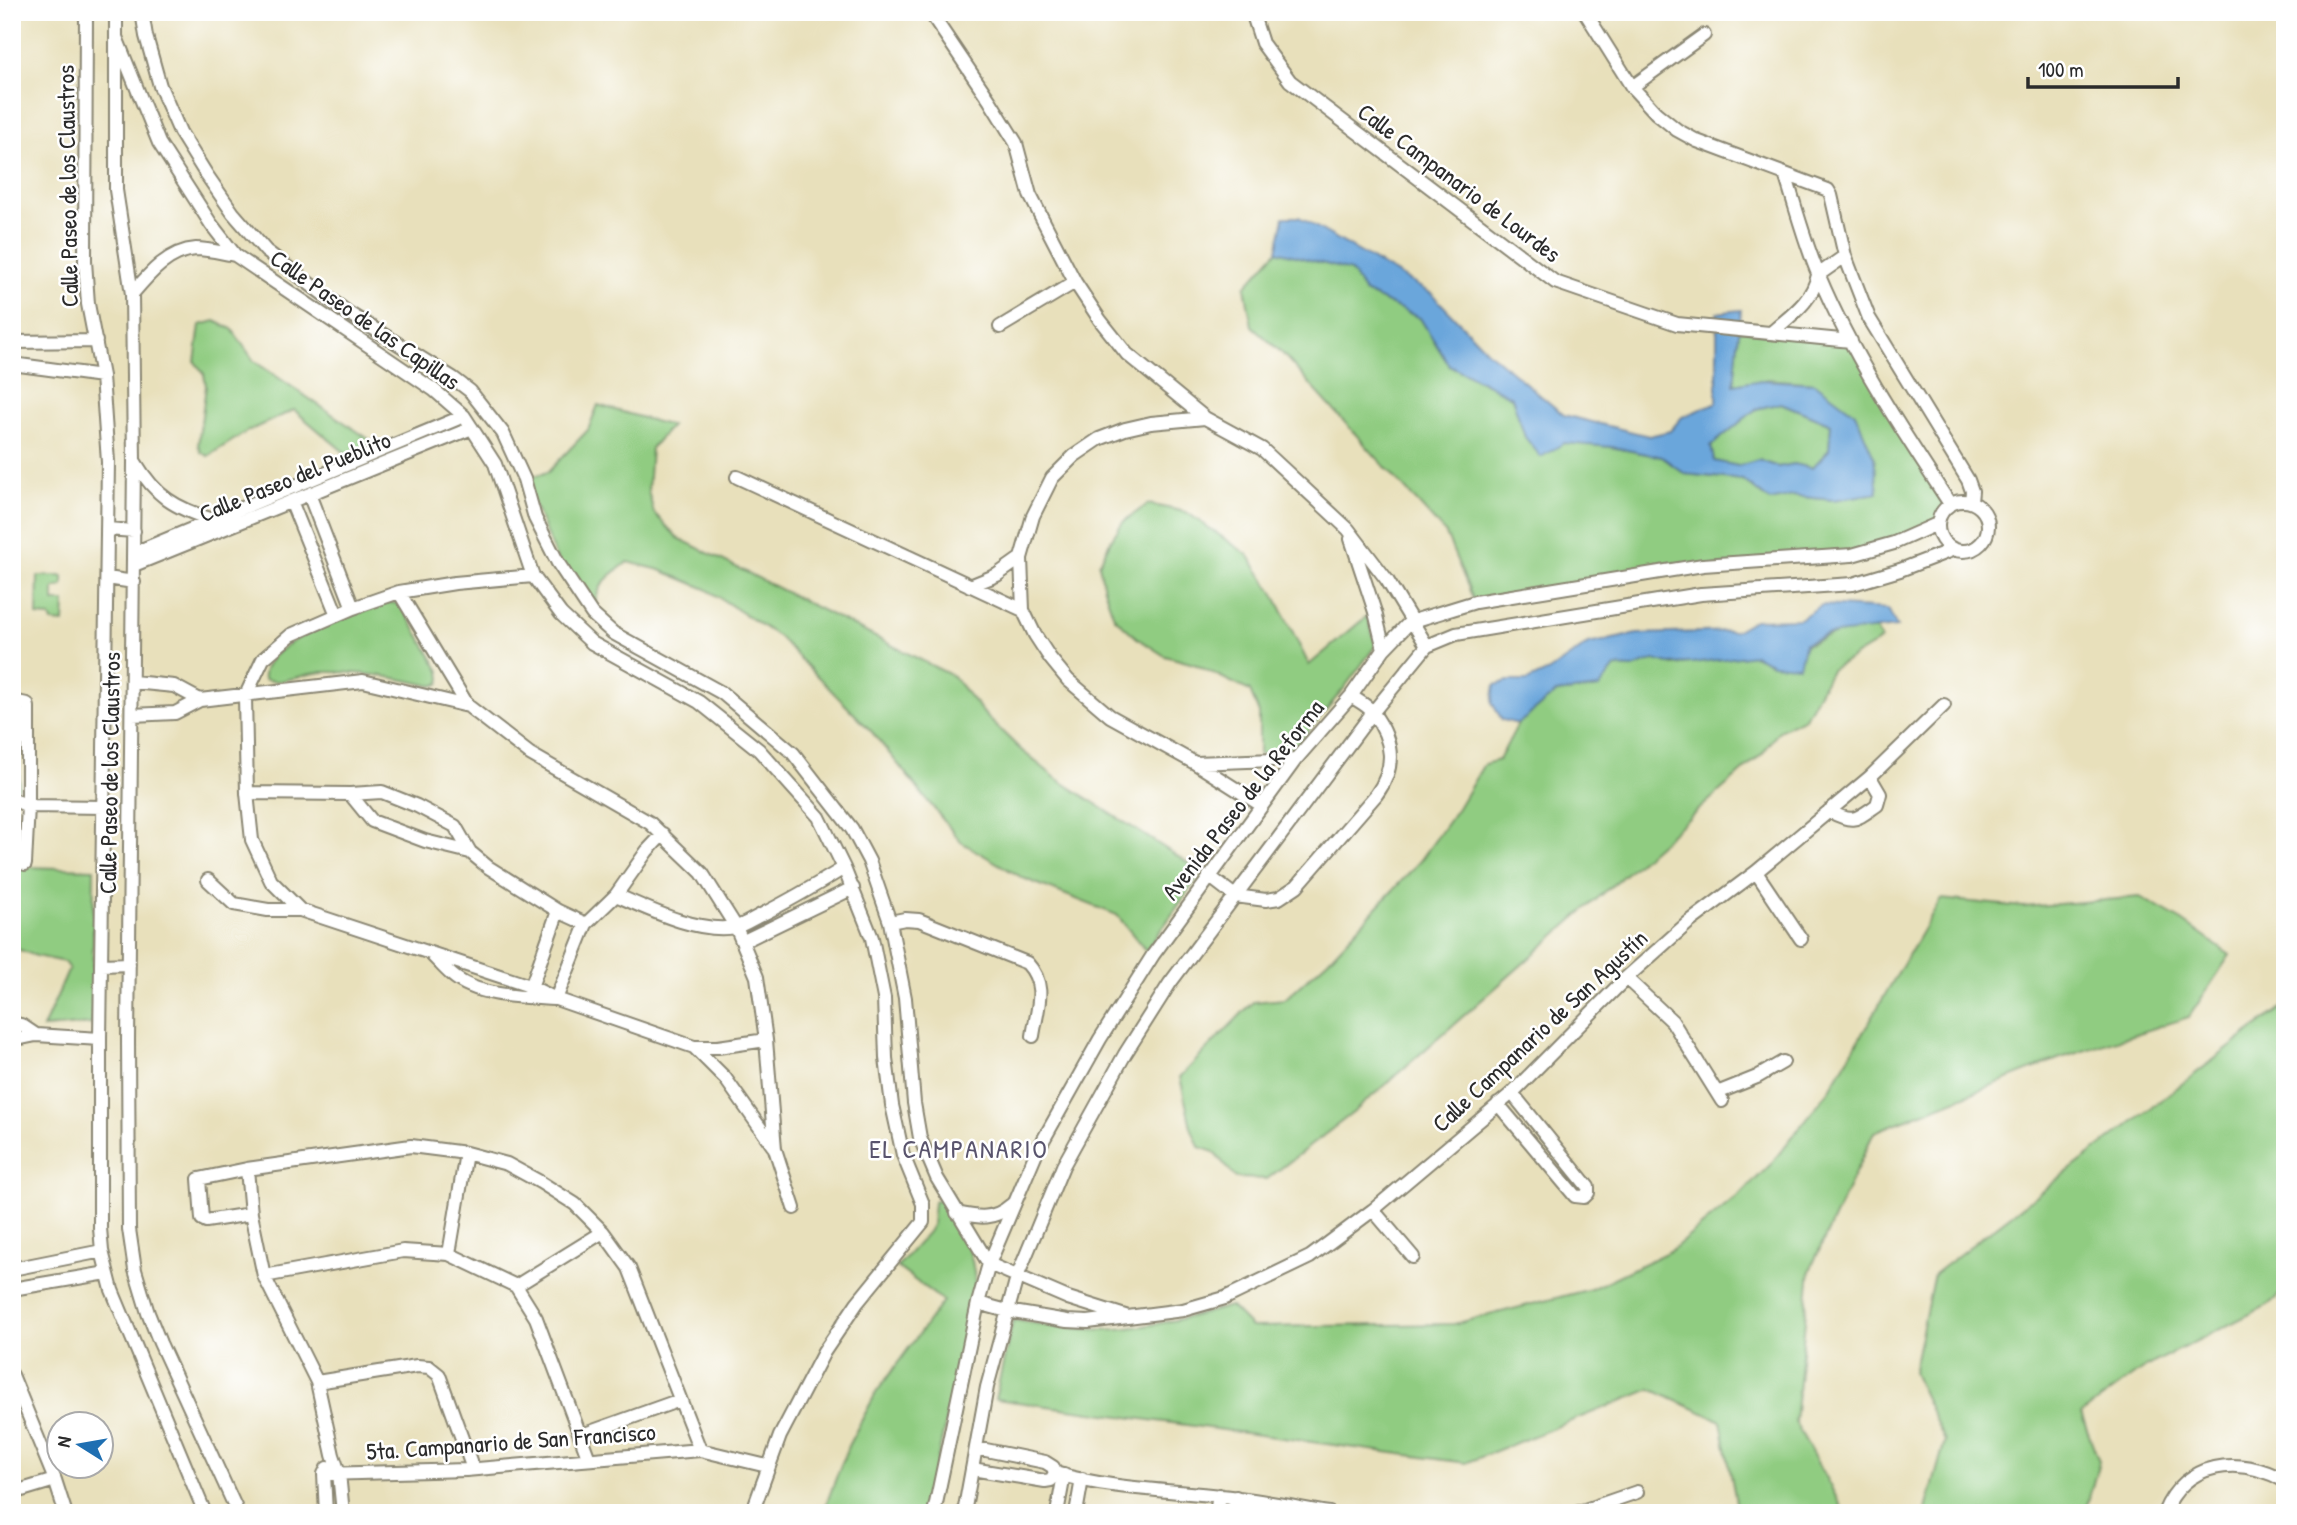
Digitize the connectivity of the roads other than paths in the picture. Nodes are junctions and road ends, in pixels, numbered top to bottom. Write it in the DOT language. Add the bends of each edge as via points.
graph roads {
  1 [pos="86,12"];
  2 [pos="116,12"];
  3 [pos="142,12"];
  4 [pos="930,12"];
  5 [pos="1252,12"];
  6 [pos="1585,12"];
  7 [pos="1704,34"];
  8 [pos="116,37"];
  9 [pos="1632,86"];
  10 [pos="1785,174"];
  11 [pos="235,255"];
  12 [pos="1845,256"];
  13 [pos="1818,275"];
  14 [pos="1075,282"];
  15 [pos="132,294"];
  16 [pos="1000,327"];
  17 [pos="1771,333"];
  18 [pos="96,341"];
  19 [pos="1851,341"];
  20 [pos="12,342"];
  21 [pos="12,364"];
  22 [pos="102,376"];
  23 [pos="464,416"];
  24 [pos="1205,418"];
  25 [pos="472,428"];
  26 [pos="134,462"];
  27 [pos="737,477"];
  28 [pos="336,478"];
  29 [pos="309,495"];
  30 [pos="291,501"];
  31 [pos="1971,502"];
  32 [pos="1951,504"];
  33 [pos="250,512"];
  34 [pos="213,520"];
  35 [pos="1937,524"];
  36 [pos="107,529"];
  37 [pos="1348,529"];
  38 [pos="134,531"];
  39 [pos="1952,550"];
  40 [pos="1021,558"];
  41 [pos="134,559"];
  42 [pos="533,576"];
  43 [pos="107,578"];
  44 [pos="134,582"];
  45 [pos="970,586"];
  46 [pos="399,592"];
  47 [pos="353,608"];
  48 [pos="1023,610"];
  49 [pos="337,615"];
  50 [pos="1410,622"];
  51 [pos="1427,646"];
  52 [pos="1384,649"];
  53 [pos="133,682"];
  54 [pos="1351,696"];
  55 [pos="245,697"];
  56 [pos="12,701"];
  57 [pos="200,701"];
  58 [pos="1944,705"];
  59 [pos="468,706"];
  60 [pos="1373,712"];
  61 [pos="132,715"];
  62 [pos="1296,759"];
  63 [pos="1195,763"];
  64 [pos="1870,777"];
  65 [pos="247,793"];
  66 [pos="350,794"];
  67 [pos="12,799"];
  68 [pos="1261,805"];
  69 [pos="28,806"];
  70 [pos="104,807"];
  71 [pos="1829,811"];
  72 [pos="663,834"];
  73 [pos="470,852"];
  74 [pos="25,864"];
  75 [pos="844,868"];
  76 [pos="1756,872"];
  77 [pos="1209,876"];
  78 [pos="208,880"];
  79 [pos="853,888"];
  80 [pos="615,895"];
  81 [pos="1235,896"];
  82 [pos="300,910"];
  83 [pos="558,911"];
  84 [pos="890,922"];
  85 [pos="586,924"];
  86 [pos="736,927"];
  87 [pos="1801,939"];
  88 [pos="744,942"];
  89 [pos="431,953"];
  90 [pos="129,964"];
  91 [pos="102,965"];
  92 [pos="1626,978"];
  93 [pos="529,992"];
  94 [pos="556,999"];
  95 [pos="12,1023"];
  96 [pos="36,1035"];
  97 [pos="1033,1036"];
  98 [pos="100,1039"];
  99 [pos="12,1040"];
  100 [pos="766,1040"];
  101 [pos="694,1047"];
  102 [pos="1783,1062"];
  103 [pos="1512,1093"];
  104 [pos="1498,1104"];
  105 [pos="775,1149"];
  106 [pos="466,1153"];
  107 [pos="247,1169"];
  108 [pos="1014,1202"];
  109 [pos="794,1208"];
  110 [pos="1373,1210"];
  111 [pos="957,1213"];
  112 [pos="251,1214"];
  113 [pos="603,1232"];
  114 [pos="102,1251"];
  115 [pos="449,1254"];
  116 [pos="1413,1256"];
  117 [pos="989,1264"];
  118 [pos="12,1269"];
  119 [pos="107,1273"];
  120 [pos="264,1276"];
  121 [pos="1017,1277"];
  122 [pos="516,1286"];
  123 [pos="12,1289"];
  124 [pos="978,1303"];
  125 [pos="1007,1311"];
  126 [pos="1125,1316"];
  127 [pos="12,1375"];
  128 [pos="317,1382"];
  129 [pos="680,1400"];
  130 [pos="582,1435"];
  131 [pos="976,1448"];
  132 [pos="700,1450"];
  133 [pos="333,1455"];
  134 [pos="46,1458"];
  135 [pos="589,1459"];
  136 [pos="767,1466"];
  137 [pos="472,1469"];
  138 [pos="972,1469"];
  139 [pos="340,1473"];
  140 [pos="324,1474"];
  141 [pos="1059,1474"];
  142 [pos="1082,1479"];
  143 [pos="55,1480"];
  144 [pos="2285,1480"];
  145 [pos="1637,1492"];
  146 [pos="12,1493"];
  147 [pos="1219,1495"];
  148 [pos="1236,1497"];
  149 [pos="65,1511"];
  150 [pos="205,1513"];
  151 [pos="238,1513"];
  152 [pos="326,1513"];
  153 [pos="343,1513"];
  154 [pos="752,1513"];
  155 [pos="934,1513"];
  156 [pos="964,1513"];
  157 [pos="1057,1513"];
  158 [pos="1076,1513"];
  159 [pos="1216,1513"];
  160 [pos="1234,1513"];
  161 [pos="1329,1513"];
  162 [pos="1576,1513"];
  163 [pos="2164,1513"];
  1 -- 18 [label="street, Calle Paseo de los Claustros" via="85,261"];
  2 -- 8 [label="street, Calle Paseo de los Claustros"];
  3 -- 84 [label="street" via="160,86 180,132 233,213 266,251 302,280 470,391 503,433 535,518 580,600 613,633 722,694 793,753 852,829 869,861"];
  4 -- 14 [label="street" via="1016,143 1030,195"];
  5 -- 17 [label="street, Calle Campanario de Lourdes" via="1262,43 1290,81 1555,282 1677,324"];
  6 -- 9 [label="street"];
  7 -- 9 [label="street"];
  8 -- 11 [label="street, Calle Paseo de las Capillas" via="159,143"];
  8 -- 15 [label="street, Calle Paseo de los Claustros" via="117,190"];
  9 -- 10 [label="street" via="1677,130"];
  10 -- 12 [label="street" via="1828,190"];
  10 -- 13 [label="street"];
  11 -- 15 [label="street" via="195,249 174,256 155,268"];
  11 -- 23 [label="street, Calle Paseo de las Capillas" via="434,390"];
  12 -- 13 [label="street"];
  12 -- 31 [label="street" via="1870,317 1970,484"];
  13 -- 17 [label="street" via="1807,302"];
  13 -- 19 [label="street"];
  14 -- 16 [label="street"];
  14 -- 24 [label="street" via="1127,354"];
  15 -- 26 [label="street, Calle Paseo de los Claustros"];
  17 -- 19 [label="street, Calle Campanario de Lourdes"];
  18 -- 20 [label="street"];
  18 -- 22 [label="street, Calle Paseo de los Claustros"];
  19 -- 32 [label="street"];
  21 -- 22 [label="street"];
  22 -- 36 [label="street, Calle Paseo de los Claustros"];
  23 -- 25 [label="street, Calle Paseo de las Capillas"];
  23 -- 28 [label="street, Calle Paseo del Pueblito"];
  24 -- 37 [label="street" via="1262,449"];
  24 -- 40 [label="street" via="1125,429 1074,456 1052,478 1033,516"];
  25 -- 28 [label="street, Calle Paseo del Pueblito"];
  25 -- 42 [label="street, Calle Paseo de las Capillas" via="495,464"];
  26 -- 34 [label="street" via="167,501"];
  26 -- 38 [label="street, Calle Paseo de los Claustros"];
  27 -- 45 [label="street"];
  28 -- 29 [label="street, Calle Paseo del Pueblito"];
  28 -- 33 [label="street, Calle Paseo del Pueblito"];
  29 -- 30 [label="street, Calle Paseo del Pueblito"];
  29 -- 47 [label="street"];
  30 -- 33 [label="street, Calle Paseo del Pueblito"];
  30 -- 49 [label="street"];
  31 -- 32 [label="street"];
  31 -- 39 [label="street" via="1986,514 1987,536 1970,551"];
  32 -- 35 [label="street"];
  33 -- 34 [label="street, Calle Paseo del Pueblito"];
  33 -- 41 [label="street, Calle Paseo del Pueblito"];
  34 -- 41 [label="street, Calle Paseo del Pueblito"];
  35 -- 39 [label="street" via="1943,543"];
  35 -- 50 [label="street, Avenida Paseo de la Reforma" via="1852,555 1703,565 1475,602"];
  36 -- 38 [label="street"];
  36 -- 43 [label="street, Calle Paseo de los Claustros"];
  37 -- 50 [label="street" via="1387,580"];
  37 -- 52 [label="street"];
  38 -- 41 [label="street, Calle Paseo de los Claustros"];
  39 -- 51 [label="street, Avenida Paseo de la Reforma" via="1853,584 1701,594 1456,634"];
  40 -- 45 [label="street"];
  40 -- 48 [label="street"];
  41 -- 44 [label="street, Calle Paseo de los Claustros"];
  42 -- 46 [label="street"];
  42 -- 75 [label="street, Calle Paseo de las Capillas" via="561,614 592,643 699,702 759,750 819,817"];
  43 -- 44 [label="street"];
  43 -- 70 [label="street, Calle Paseo de los Claustros"];
  44 -- 53 [label="street, Calle Paseo de los Claustros"];
  45 -- 48 [label="street"];
  46 -- 47 [label="street"];
  46 -- 59 [label="street"];
  47 -- 49 [label="street"];
  48 -- 63 [label="street" via="1068,680 1110,716"];
  49 -- 55 [label="street" via="281,641 263,659"];
  50 -- 51 [label="street"];
  50 -- 52 [label="street, Avenida Paseo de la Reforma"];
  51 -- 60 [label="street, Avenida Paseo de la Reforma"];
  52 -- 54 [label="street, Avenida Paseo de la Reforma"];
  53 -- 57 [label="street" via="174,686"];
  53 -- 61 [label="street, Calle Paseo de los Claustros"];
  54 -- 60 [label="street"];
  54 -- 62 [label="street, Avenida Paseo de la Reforma"];
  55 -- 57 [label="street"];
  55 -- 59 [label="street" via="363,681"];
  55 -- 65 [label="street"];
  56 -- 69 [label="street" via="28,707"];
  57 -- 61 [label="street" via="174,713"];
  58 -- 64 [label="street, Calle Campanario de San Agustín"];
  59 -- 72 [label="street" via="530,754"];
  60 -- 81 [label="street, Avenida Paseo de la Reforma"];
  60 -- 81 [label="street" via="1391,752 1385,783 1297,886 1279,898"];
  61 -- 90 [label="street, Calle Paseo de los Claustros"];
  62 -- 63 [label="street"];
  62 -- 68 [label="street, Avenida Paseo de la Reforma"];
  63 -- 68 [label="street"];
  64 -- 71 [label="street, Calle Campanario de San Agustín"];
  64 -- 71 [label="street" via="1880,794 1877,804 1852,820"];
  65 -- 66 [label="street"];
  65 -- 82 [label="street" via="252,840 271,881"];
  66 -- 73 [label="street" via="372,821"];
  66 -- 73 [label="street" via="382,792 417,806 455,827"];
  67 -- 69 [label="street"];
  68 -- 77 [label="street, Avenida Paseo de la Reforma"];
  69 -- 70 [label="street"];
  69 -- 74 [label="street"];
  70 -- 91 [label="street, Calle Paseo de los Claustros"];
  71 -- 76 [label="street, Calle Campanario de San Agustín"];
  72 -- 80 [label="street"];
  72 -- 86 [label="street" via="702,873"];
  73 -- 83 [label="street"];
  75 -- 79 [label="street, Calle Paseo de las Capillas"];
  75 -- 86 [label="street"];
  76 -- 87 [label="street"];
  76 -- 92 [label="street, Calle Campanario de San Agustín"];
  77 -- 81 [label="street"];
  77 -- 108 [label="street, Avenida Paseo de la Reforma" via="1100,1039"];
  78 -- 82 [label="street" via="234,904 268,911"];
  79 -- 88 [label="street"];
  79 -- 136 [label="street, Calle Paseo de las Capillas" via="872,938 884,998 892,1105 924,1216 919,1229 824,1352"];
  80 -- 85 [label="street"];
  80 -- 86 [label="street" via="693,924"];
  81 -- 121 [label="street, Avenida Paseo de la Reforma" via="1170,983 1125,1054 1063,1166"];
  82 -- 89 [label="street"];
  83 -- 85 [label="street"];
  83 -- 93 [label="street"];
  84 -- 97 [label="street" via="919,920 1027,963 1037,974 1040,988"];
  84 -- 111 [label="street" via="905,998 920,1138"];
  85 -- 94 [label="street"];
  86 -- 88 [label="street"];
  88 -- 100 [label="street" via="757,977"];
  89 -- 93 [label="street"];
  89 -- 93 [label="street" via="454,978 499,995"];
  90 -- 91 [label="street"];
  90 -- 151 [label="street, Calle Paseo de los Claustros" via="127,1187 135,1269 160,1343"];
  91 -- 98 [label="street, Calle Paseo de los Claustros"];
  92 -- 102 [label="street" via="1672,1021 1720,1097"];
  92 -- 103 [label="street, Calle Campanario de San Agustín"];
  93 -- 94 [label="street"];
  94 -- 101 [label="street"];
  95 -- 96 [label="street"];
  96 -- 98 [label="street"];
  96 -- 99 [label="street"];
  98 -- 114 [label="street, Calle Paseo de los Claustros"];
  100 -- 101 [label="street"];
  100 -- 105 [label="street"];
  101 -- 105 [label="street" via="725,1078"];
  103 -- 104 [label="street, Calle Campanario de San Agustín"];
  103 -- 104 [label="street" via="1588,1187 1584,1197 1575,1196"];
  104 -- 110 [label="street, Calle Campanario de San Agustín"];
  105 -- 109 [label="street"];
  106 -- 107 [label="street" via="411,1146"];
  106 -- 113 [label="street" via="506,1164 540,1182 575,1204"];
  106 -- 115 [label="street"];
  107 -- 112 [label="street"];
  107 -- 112 [label="street" via="199,1179 202,1219"];
  108 -- 111 [label="street" via="1002,1213 987,1217"];
  108 -- 117 [label="street, Avenida Paseo de la Reforma"];
  110 -- 116 [label="street"];
  110 -- 126 [label="street, Calle Campanario de San Agustín" via="1310,1257 1225,1298 1183,1310"];
  111 -- 117 [label="street"];
  112 -- 120 [label="street"];
  113 -- 122 [label="street"];
  113 -- 129 [label="street" via="629,1268"];
  114 -- 118 [label="street"];
  114 -- 119 [label="street, Calle Paseo de los Claustros"];
  115 -- 120 [label="street" via="403,1251"];
  115 -- 122 [label="street"];
  117 -- 121 [label="street, Calle Campanario de San Agustín"];
  117 -- 124 [label="street, Avenida Paseo de la Reforma"];
  119 -- 123 [label="street"];
  119 -- 150 [label="street, Calle Paseo de los Claustros"];
  120 -- 128 [label="street"];
  121 -- 125 [label="street, Avenida Paseo de la Reforma"];
  121 -- 126 [label="street, Calle Campanario de San Agustín"];
  122 -- 130 [label="street" via="536,1318"];
  124 -- 125 [label="street, Calle Campanario de San Agustín"];
  124 -- 155 [label="street, Avenida Paseo de la Reforma"];
  125 -- 126 [label="street, Calle Campanario de San Agustín" via="1088,1322"];
  125 -- 131 [label="street, Avenida Paseo de la Reforma"];
  127 -- 134 [label="street"];
  128 -- 133 [label="street"];
  128 -- 137 [label="street" via="429,1367 439,1375"];
  129 -- 130 [label="street"];
  129 -- 132 [label="street"];
  130 -- 135 [label="street"];
  131 -- 138 [label="street, Avenida Paseo de la Reforma"];
  131 -- 141 [label="street" via="1045,1462"];
  132 -- 135 [label="street, 5ta. Campanario de San Francisco"];
  132 -- 136 [label="street, 5ta. Campanario de San Francisco"];
  133 -- 139 [label="street"];
  133 -- 140 [label="street"];
  135 -- 137 [label="street, 5ta. Campanario de San Francisco"];
  136 -- 154 [label="street"];
  137 -- 139 [label="street, 5ta. Campanario de San Francisco"];
  138 -- 141 [label="street" via="1045,1481"];
  138 -- 156 [label="street, Avenida Paseo de la Reforma"];
  139 -- 140 [label="street, 5ta. Campanario de San Francisco"];
  139 -- 153 [label="street"];
  140 -- 152 [label="street"];
  141 -- 142 [label="street"];
  141 -- 157 [label="street"];
  142 -- 147 [label="street"];
  142 -- 158 [label="street"];
  143 -- 146 [label="street"];
  143 -- 149 [label="street"];
  144 -- 163 [label="street" via="2265,1471 2236,1467 2201,1471 2177,1488"];
  145 -- 162 [label="street"];
  147 -- 148 [label="street"];
  147 -- 159 [label="street"];
  148 -- 160 [label="street"];
  148 -- 161 [label="street"];
}
